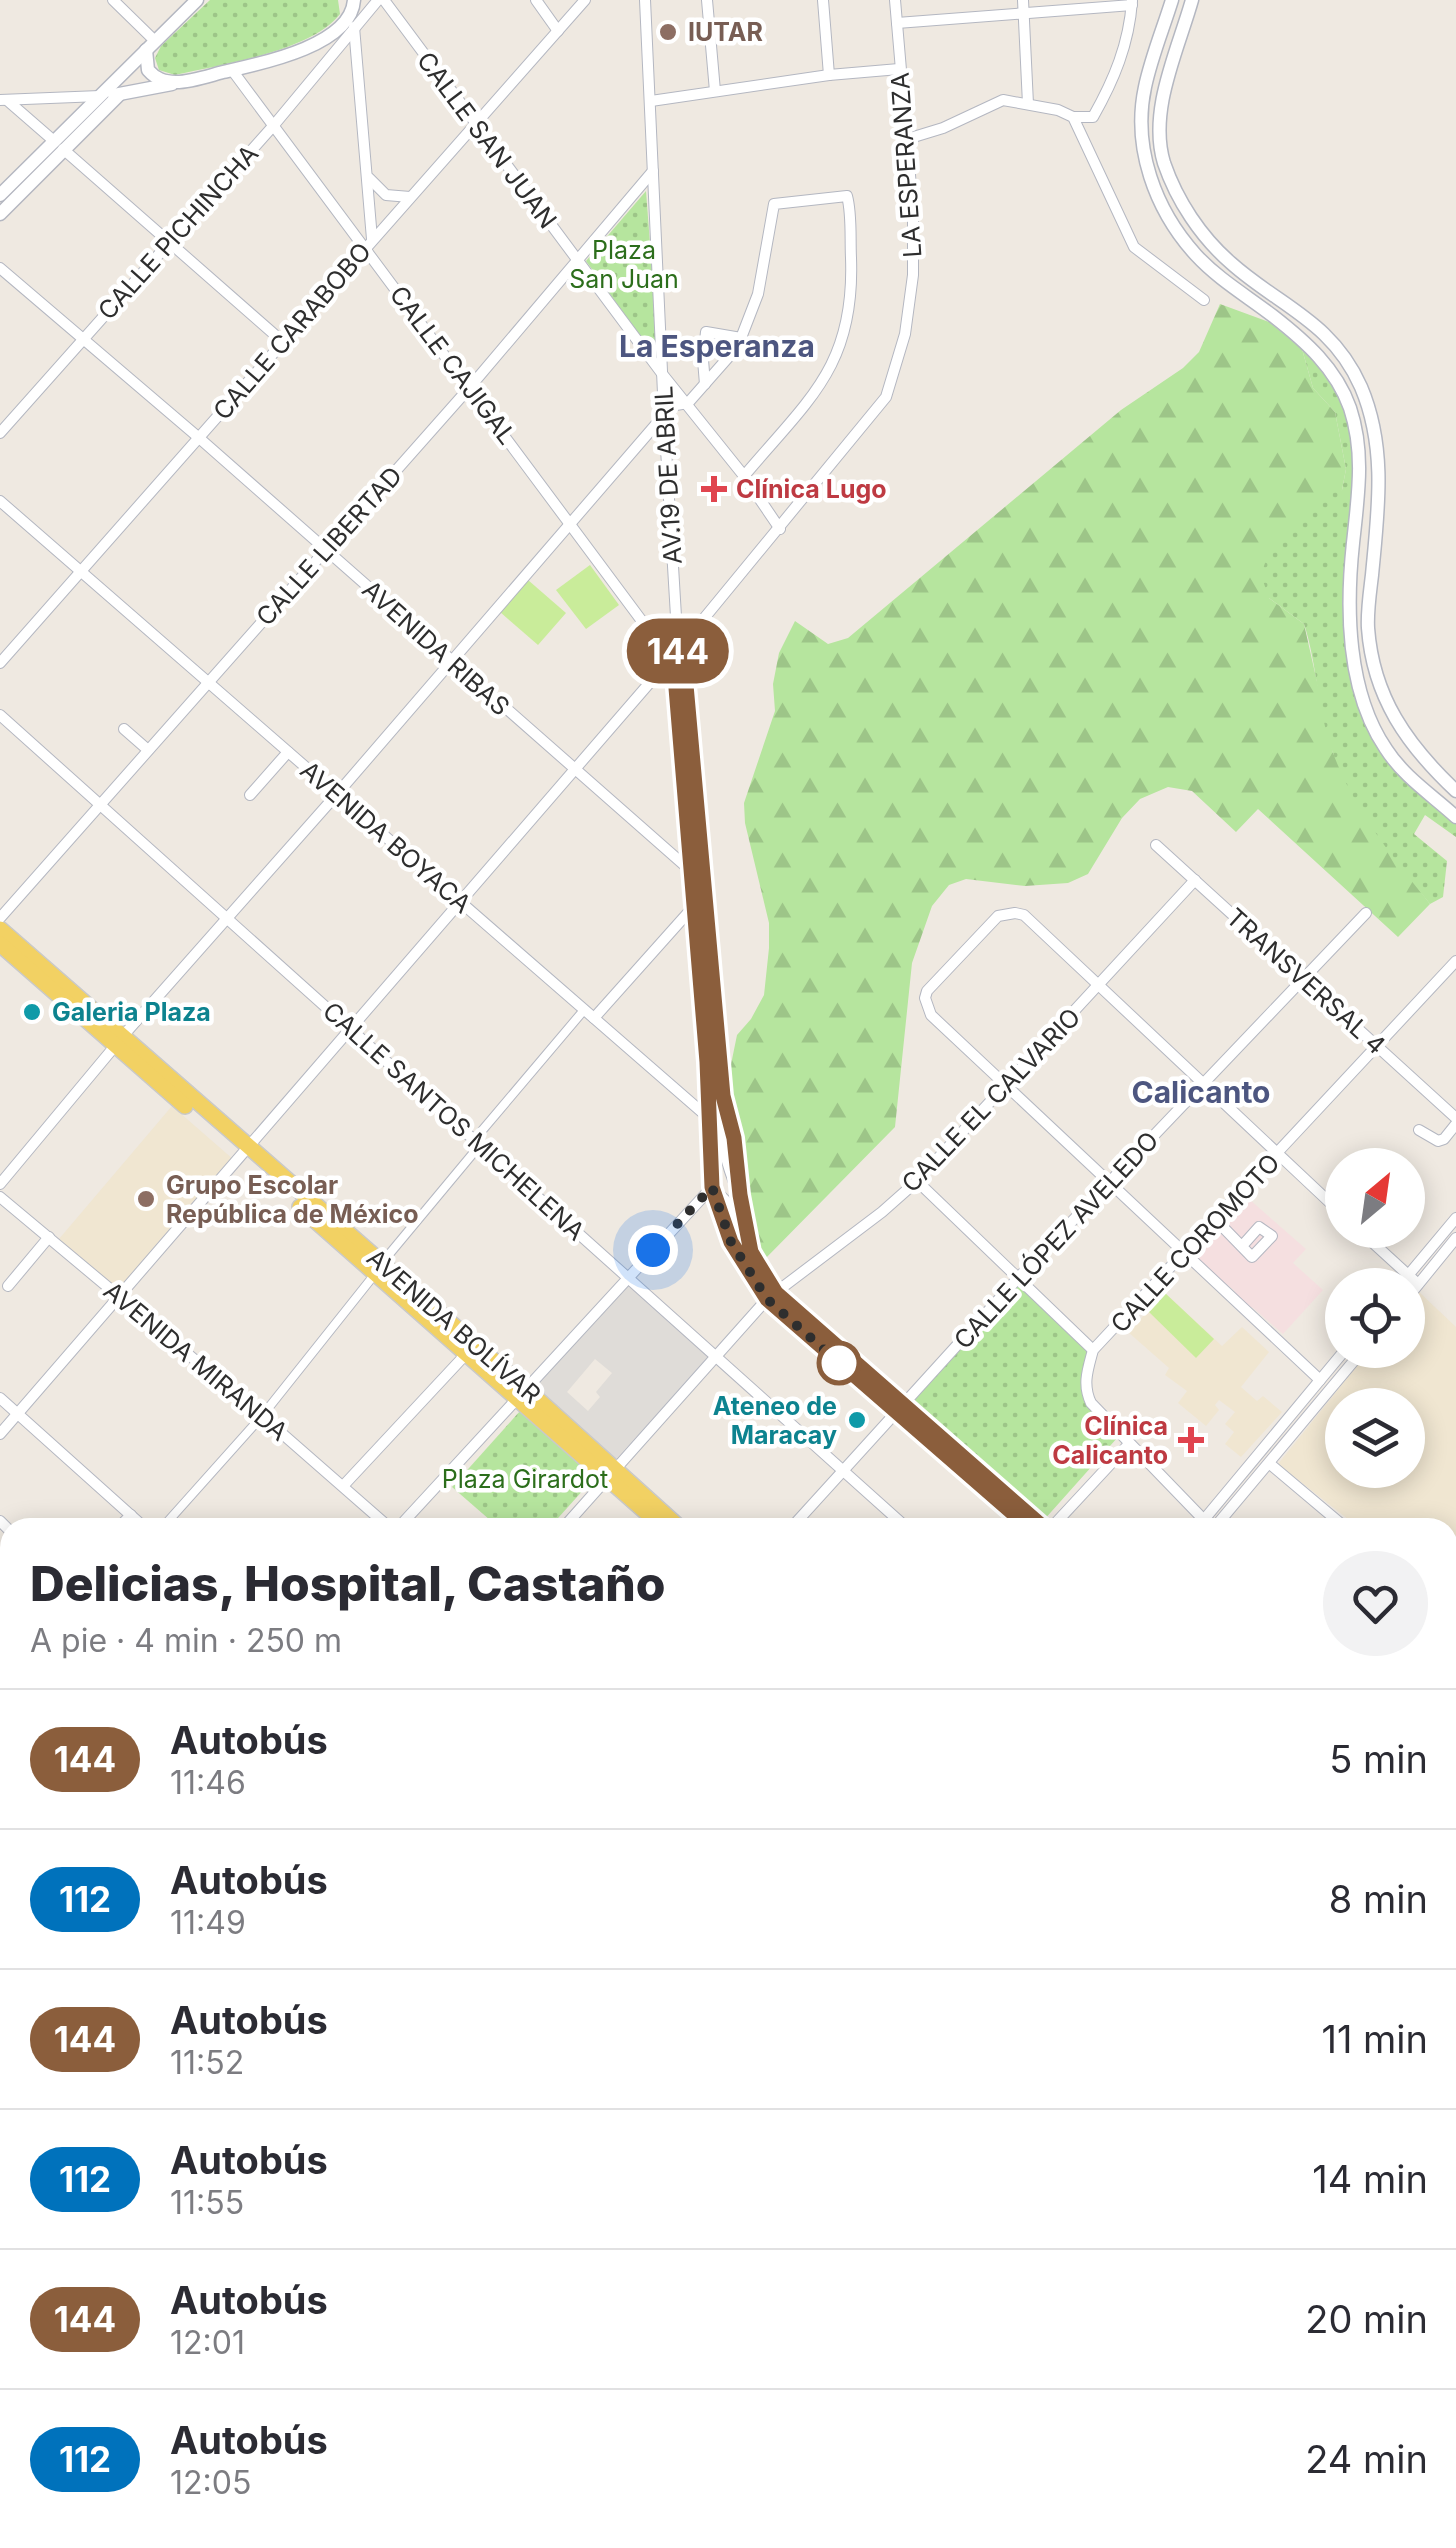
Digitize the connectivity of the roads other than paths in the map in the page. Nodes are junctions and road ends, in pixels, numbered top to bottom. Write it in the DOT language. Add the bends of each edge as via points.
graph roads {
  1 [pos="114,0"];
  2 [pos="197,0"];
  3 [pos="343,0"];
  4 [pos="354,0"];
  5 [pos="381,0"];
  6 [pos="536,0"];
  7 [pos="585,0"];
  8 [pos="645,0"];
  9 [pos="708,0"];
  10 [pos="824,0"];
  11 [pos="895,0"];
  12 [pos="1172,0"];
  13 [pos="1192,0"];
  14 [pos="1132,3"];
  15 [pos="1024,6"];
  16 [pos="897,23"];
  17 [pos="352,24"];
  18 [pos="558,31"];
  19 [pos="150,46"];
  20 [pos="900,68"];
  21 [pos="232,70"];
  22 [pos="829,75"];
  23 [pos="180,82"];
  24 [pos="715,90"];
  25 [pos="119,95"];
  26 [pos="100,96"];
  27 [pos="4,100"];
  28 [pos="651,101"];
  29 [pos="1028,104"];
  30 [pos="1073,117"];
  31 [pos="274,125"];
  32 [pos="474,125"];
  33 [pos="906,139"];
  34 [pos="58,145"];
  35 [pos="653,171"];
  36 [pos="369,178"];
  37 [pos="0,195"];
  38 [pos="410,197"];
  39 [pos="0,214"];
  40 [pos="169,241"];
  41 [pos="368,244"];
  42 [pos="578,262"];
  43 [pos="0,268"];
  44 [pos="1204,300"];
  45 [pos="741,338"];
  46 [pos="83,340"];
  47 [pos="282,342"];
  48 [pos="663,375"];
  49 [pos="705,384"];
  50 [pos="470,387"];
  51 [pos="688,403"];
  52 [pos="664,414"];
  53 [pos="0,433"];
  54 [pos="198,437"];
  55 [pos="744,476"];
  56 [pos="0,502"];
  57 [pos="571,524"];
  58 [pos="780,529"];
  59 [pos="326,550"];
  60 [pos="81,570"];
  61 [pos="678,650"];
  62 [pos="449,660"];
  63 [pos="0,663"];
  64 [pos="208,683"];
  65 [pos="0,715"];
  66 [pos="124,729"];
  67 [pos="148,750"];
  68 [pos="288,752"];
  69 [pos="574,770"];
  70 [pos="1456,790"];
  71 [pos="337,794"];
  72 [pos="250,795"];
  73 [pos="99,804"];
  74 [pos="1456,818"];
  75 [pos="1156,845"];
  76 [pos="691,871"];
  77 [pos="1196,880"];
  78 [pos="460,902"];
  79 [pos="694,906"];
  80 [pos="1366,913"];
  81 [pos="226,916"];
  82 [pos="0,918"];
  83 [pos="0,929"];
  84 [pos="0,944"];
  85 [pos="1456,961"];
  86 [pos="1300,979"];
  87 [pos="1099,986"];
  88 [pos="589,1014"];
  89 [pos="352,1028"];
  90 [pos="119,1041"];
  91 [pos="1377,1045"];
  92 [pos="1203,1084"];
  93 [pos="1005,1088"];
  94 [pos="711,1120"];
  95 [pos="1456,1121"];
  96 [pos="1419,1130"];
  97 [pos="477,1142"];
  98 [pos="246,1153"];
  99 [pos="1279,1154"];
  100 [pos="916,1181"];
  101 [pos="0,1184"];
  102 [pos="1110,1184"];
  103 [pos="712,1187"];
  104 [pos="740,1195"];
  105 [pos="0,1196"];
  106 [pos="1325,1198"];
  107 [pos="1456,1218"];
  108 [pos="1215,1219"];
  109 [pos="49,1237"];
  110 [pos="1456,1238"];
  111 [pos="1242,1246"];
  112 [pos="1379,1248"];
  113 [pos="751,1252"];
  114 [pos="1184,1254"];
  115 [pos="1401,1268"];
  116 [pos="1413,1268"];
  117 [pos="378,1269"];
  118 [pos="1425,1276"];
  119 [pos="628,1277"];
  120 [pos="1018,1278"];
  121 [pos="8,1286"];
  122 [pos="772,1296"];
  123 [pos="120,1297"];
  124 [pos="1093,1350"];
  125 [pos="467,1353"];
  126 [pos="715,1355"];
  127 [pos="1330,1368"];
  128 [pos="1348,1368"];
  129 [pos="1320,1380"];
  130 [pos="521,1392"];
  131 [pos="0,1398"];
  132 [pos="899,1408"];
  133 [pos="17,1414"];
  134 [pos="262,1416"];
  135 [pos="0,1434"];
  136 [pos="1129,1444"];
  137 [pos="1270,1464"];
  138 [pos="612,1471"];
  139 [pos="844,1471"];
  140 [pos="343,1486"];
  141 [pos="131,1514"];
  142 [pos="127,1518"];
  143 [pos="135,1518"];
  144 [pos="171,1518"];
  145 [pos="379,1518"];
  146 [pos="407,1518"];
  147 [pos="572,1518"];
  148 [pos="655,1518"];
  149 [pos="668,1518"];
  150 [pos="800,1518"];
  151 [pos="896,1518"];
  152 [pos="1019,1518"];
  153 [pos="1036,1518"];
  154 [pos="1058,1518"];
  155 [pos="1196,1518"];
  156 [pos="1206,1518"];
  157 [pos="1225,1518"];
  158 [pos="1334,1518"];
  1 -- 19 [label="street"];
  2 -- 19 [label="street"];
  3 -- 17 [label="street"];
  4 -- 17 [label="street"];
  5 -- 17 [label="street, CALLE PICHINCHA"];
  5 -- 32 [label="street, CALLE SAN JUAN"];
  6 -- 18 [label="street"];
  7 -- 18 [label="street, CALLE CARABOBO"];
  8 -- 28 [label="street, AV.19 DE ABRIL"];
  9 -- 24 [label="street"];
  10 -- 22 [label="street"];
  11 -- 16 [label="street, LA ESPERANZA"];
  12 -- 74 [label="street" via="1141,116 1151,185 1196,254 1305,341 1348,403 1360,440 1350,609 1364,702 1385,748"];
  13 -- 70 [label="street" via="1161,107 1164,161 1208,240 1307,317 1360,386 1375,428 1379,467 1368,626 1373,658 1401,728 1419,756"];
  14 -- 15 [label="street"];
  14 -- 30 [label="street" via="1123,56 1104,98 1093,117"];
  15 -- 16 [label="street"];
  15 -- 29 [label="street"];
  16 -- 20 [label="street, LA ESPERANZA"];
  17 -- 21 [label="street" via="313,46"];
  17 -- 31 [label="street, CALLE PICHINCHA"];
  17 -- 36 [label="street"];
  18 -- 32 [label="street, CALLE CARABOBO"];
  19 -- 23 [label="street" via="146,63 152,74"];
  19 -- 26 [label="street"];
  20 -- 22 [label="street"];
  20 -- 33 [label="street, LA ESPERANZA"];
  21 -- 23 [label="street"];
  21 -- 31 [label="street, CALLE CAJIGAL"];
  22 -- 24 [label="street"];
  23 -- 25 [label="street"];
  24 -- 28 [label="street"];
  25 -- 26 [label="street"];
  25 -- 34 [label="street"];
  26 -- 27 [label="street"];
  26 -- 34 [label="street"];
  27 -- 34 [label="street"];
  28 -- 35 [label="street, AV.19 DE ABRIL"];
  29 -- 30 [label="street"];
  29 -- 33 [label="street" via="1003,100"];
  30 -- 44 [label="street" via="1134,247"];
  31 -- 40 [label="street, CALLE PICHINCHA"];
  31 -- 41 [label="street, CALLE CAJIGAL"];
  32 -- 38 [label="street, CALLE CARABOBO"];
  32 -- 42 [label="street, CALLE SAN JUAN"];
  33 -- 58 [label="street, LA ESPERANZA" via="913,275 898,366 886,397"];
  34 -- 37 [label="street"];
  34 -- 39 [label="street"];
  34 -- 40 [label="street"];
  35 -- 42 [label="street, CALLE LIBERTAD"];
  35 -- 48 [label="street, AV.19 DE ABRIL"];
  36 -- 38 [label="street" via="386,194"];
  36 -- 41 [label="street"];
  38 -- 41 [label="street, CALLE CARABOBO"];
  40 -- 46 [label="street, CALLE PICHINCHA"];
  40 -- 47 [label="street"];
  41 -- 47 [label="street, CALLE CARABOBO"];
  41 -- 50 [label="street, CALLE CAJIGAL"];
  42 -- 48 [label="street, CALLE SAN JUAN"];
  42 -- 50 [label="street, CALLE LIBERTAD"];
  43 -- 46 [label="street, AVENIDA RIBAS"];
  45 -- 49 [label="street"];
  45 -- 49 [label="street" via="706,332"];
  45 -- 55 [label="street" via="758,294 774,204 849,198 851,308 841,346 818,388"];
  46 -- 53 [label="street, CALLE PICHINCHA"];
  46 -- 54 [label="street, AVENIDA RIBAS"];
  47 -- 54 [label="street, CALLE CARABOBO"];
  48 -- 51 [label="street, CALLE SAN JUAN"];
  48 -- 52 [label="street, AV.19 DE ABRIL"];
  49 -- 51 [label="street"];
  50 -- 57 [label="street, CALLE CAJIGAL"];
  50 -- 59 [label="street, CALLE LIBERTAD"];
  51 -- 52 [label="street"];
  51 -- 55 [label="street, CALLE SAN JUAN"];
  52 -- 57 [label="street"];
  52 -- 61 [label="street, AV.19 DE ABRIL"];
  54 -- 59 [label="street, AVENIDA RIBAS"];
  54 -- 60 [label="street, CALLE CARABOBO"];
  55 -- 58 [label="street, CALLE SAN JUAN"];
  56 -- 60 [label="street, AVENIDA BOYACA"];
  57 -- 61 [label="street, CALLE CAJIGAL" via="658,644"];
  57 -- 62 [label="street"];
  58 -- 61 [label="street, LA ESPERANZA"];
  59 -- 62 [label="street, AVENIDA RIBAS"];
  59 -- 64 [label="street, CALLE LIBERTAD"];
  60 -- 63 [label="street, CALLE CARABOBO"];
  60 -- 64 [label="street, AVENIDA BOYACA"];
  61 -- 69 [label="street, LA ESPERANZA"];
  61 -- 76 [label="street"];
  61 -- 104 [label="street" via="723,1096"];
  62 -- 69 [label="street, AVENIDA RIBAS"];
  62 -- 71 [label="street"];
  64 -- 67 [label="street, CALLE LIBERTAD"];
  64 -- 68 [label="street, AVENIDA BOYACA"];
  65 -- 73 [label="street, CALLE SANTOS MICHELENA"];
  66 -- 67 [label="street"];
  67 -- 73 [label="street, CALLE LIBERTAD"];
  68 -- 71 [label="street, AVENIDA BOYACA"];
  68 -- 72 [label="street"];
  69 -- 76 [label="street, AVENIDA RIBAS"];
  69 -- 78 [label="street, LA ESPERANZA"];
  71 -- 78 [label="street, AVENIDA BOYACA"];
  71 -- 81 [label="street"];
  73 -- 81 [label="street, CALLE SANTOS MICHELENA"];
  73 -- 82 [label="street, CALLE LIBERTAD"];
  75 -- 77 [label="street, TRANSVERSAL 4"];
  76 -- 79 [label="street"];
  77 -- 86 [label="street, TRANSVERSAL 4"];
  77 -- 87 [label="street, CALLE EL CALVARIO"];
  78 -- 88 [label="street, AVENIDA BOYACA"];
  78 -- 89 [label="street, LA ESPERANZA"];
  79 -- 88 [label="street"];
  79 -- 94 [label="street"];
  80 -- 86 [label="street, CALLE LÓPEZ AVELEDO"];
  81 -- 89 [label="street, CALLE SANTOS MICHELENA"];
  81 -- 90 [label="street"];
  83 -- 90 [label="main road, AVENIDA BOLÍVAR"];
  84 -- 90 [label="main road, AVENIDA BOLÍVAR"];
  85 -- 91 [label="street, CALLE COROMOTO"];
  86 -- 91 [label="street, TRANSVERSAL 4"];
  86 -- 92 [label="street, CALLE LÓPEZ AVELEDO"];
  87 -- 92 [label="street"];
  87 -- 93 [label="street, CALLE EL CALVARIO"];
  87 -- 93 [label="street" via="1015,913 998,916 932,983 925,998 931,1015"];
  88 -- 94 [label="street, AVENIDA BOYACA"];
  88 -- 97 [label="street"];
  89 -- 97 [label="street, CALLE SANTOS MICHELENA"];
  89 -- 98 [label="street, LA ESPERANZA"];
  90 -- 98 [label="main road, AVENIDA BOLÍVAR"];
  90 -- 101 [label="street"];
  91 -- 95 [label="street, TRANSVERSAL 4"];
  91 -- 99 [label="street, CALLE COROMOTO"];
  92 -- 99 [label="street"];
  92 -- 102 [label="street, CALLE LÓPEZ AVELEDO"];
  93 -- 100 [label="street, CALLE EL CALVARIO"];
  93 -- 102 [label="street"];
  94 -- 103 [label="street"];
  94 -- 104 [label="street, AVENIDA BOYACA"];
  95 -- 96 [label="street" via="1444,1140"];
  97 -- 117 [label="street"];
  97 -- 119 [label="street, CALLE SANTOS MICHELENA"];
  98 -- 117 [label="main road, AVENIDA BOLÍVAR"];
  98 -- 123 [label="street, LA ESPERANZA"];
  99 -- 106 [label="street"];
  99 -- 108 [label="street, CALLE COROMOTO"];
  100 -- 120 [label="street"];
  100 -- 122 [label="street, CALLE EL CALVARIO"];
  102 -- 114 [label="street"];
  102 -- 120 [label="street, CALLE LÓPEZ AVELEDO"];
  103 -- 113 [label="street" via="728,1203"];
  103 -- 119 [label="street"];
  103 -- 122 [label="street" via="731,1242"];
  104 -- 113 [label="street"];
  105 -- 109 [label="street, AVENIDA MIRANDA"];
  107 -- 116 [label="street"];
  108 -- 111 [label="street"];
  108 -- 114 [label="street, CALLE COROMOTO"];
  109 -- 121 [label="street"];
  109 -- 123 [label="street, AVENIDA MIRANDA"];
  110 -- 118 [label="street"];
  112 -- 115 [label="street"];
  113 -- 122 [label="street"];
  114 -- 124 [label="street, CALLE COROMOTO"];
  114 -- 129 [label="street"];
  117 -- 125 [label="main road, AVENIDA BOLÍVAR"];
  117 -- 130 [label="main road, AVENIDA BOLÍVAR"];
  117 -- 134 [label="street"];
  119 -- 126 [label="street, CALLE SANTOS MICHELENA"];
  119 -- 130 [label="street"];
  120 -- 124 [label="street"];
  120 -- 132 [label="street, CALLE LÓPEZ AVELEDO"];
  122 -- 126 [label="street, CALLE EL CALVARIO"];
  122 -- 132 [label="street"];
  123 -- 133 [label="street, LA ESPERANZA"];
  123 -- 134 [label="street, AVENIDA MIRANDA"];
  124 -- 136 [label="street, CALLE COROMOTO" via="1088,1397"];
  125 -- 130 [label="main road, AVENIDA BOLÍVAR"];
  125 -- 140 [label="street"];
  126 -- 138 [label="street, CALLE EL CALVARIO"];
  126 -- 139 [label="street, CALLE SANTOS MICHELENA"];
  127 -- 129 [label="street"];
  128 -- 137 [label="street"];
  129 -- 156 [label="street"];
  130 -- 138 [label="main road, AVENIDA BOLÍVAR"];
  130 -- 146 [label="street"];
  131 -- 133 [label="street"];
  132 -- 139 [label="street, CALLE LÓPEZ AVELEDO"];
  132 -- 152 [label="street"];
  132 -- 153 [label="street"];
  133 -- 135 [label="street, LA ESPERANZA"];
  133 -- 141 [label="street"];
  134 -- 140 [label="street, AVENIDA MIRANDA"];
  134 -- 144 [label="street"];
  136 -- 154 [label="street"];
  136 -- 155 [label="street, CALLE COROMOTO"];
  137 -- 157 [label="street"];
  137 -- 158 [label="street"];
  138 -- 147 [label="street, CALLE EL CALVARIO"];
  138 -- 148 [label="main road, AVENIDA BOLÍVAR"];
  138 -- 149 [label="main road, AVENIDA BOLÍVAR"];
  139 -- 150 [label="street, CALLE LÓPEZ AVELEDO"];
  139 -- 151 [label="street, CALLE SANTOS MICHELENA"];
  140 -- 145 [label="street, AVENIDA MIRANDA"];
  141 -- 142 [label="street"];
  141 -- 143 [label="street"];
}
